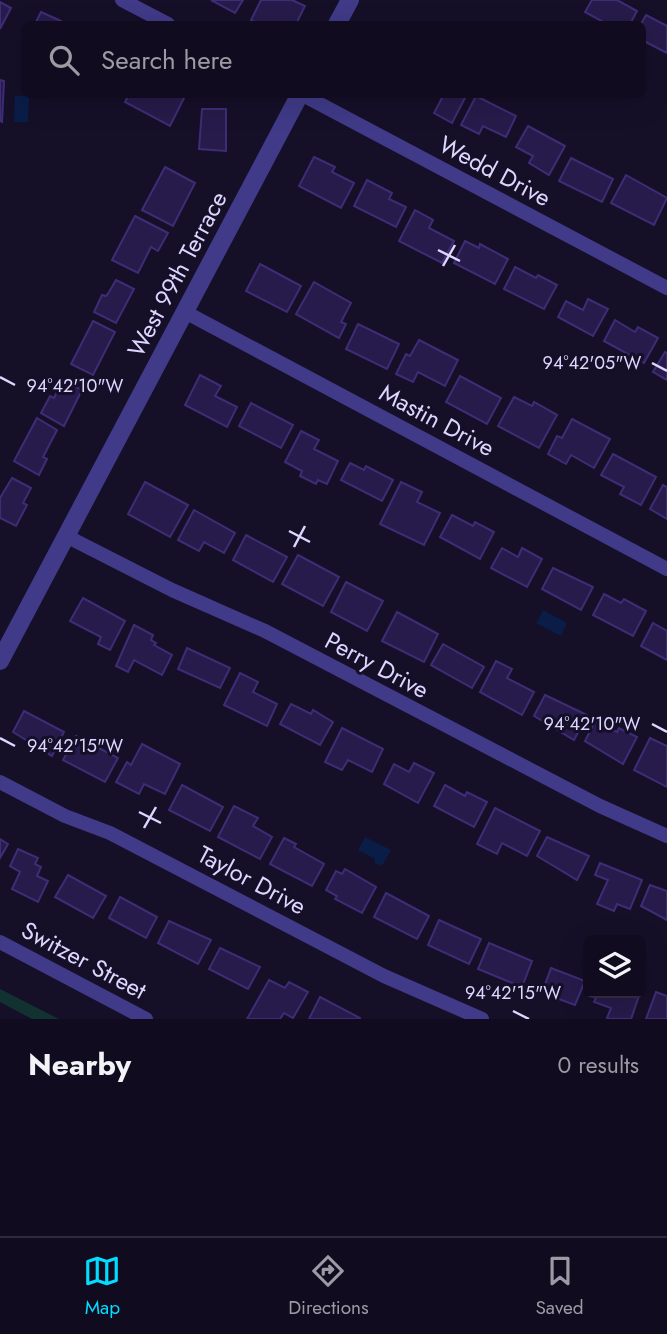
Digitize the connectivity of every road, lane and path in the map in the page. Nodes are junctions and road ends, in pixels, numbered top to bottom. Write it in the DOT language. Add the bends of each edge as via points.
graph roads {
  1 [pos="122,0"];
  2 [pos="350,0"];
  3 [pos="162,21"];
  4 [pos="339,21"];
  5 [pos="298,98"];
  6 [pos="308,98"];
  7 [pos="667,288"];
  8 [pos="185,312"];
  9 [pos="66,536"];
  10 [pos="667,569"];
  11 [pos="0,661"];
  12 [pos="0,782"];
  13 [pos="667,836"];
  14 [pos="0,942"];
  15 [pos="146,1019"];
  16 [pos="482,1019"];
  1 -- 3 [label="street"];
  2 -- 4 [label="street"];
  5 -- 8 [label="street, West 99th Terrace"];
  6 -- 7 [label="street, Wedd Drive"];
  8 -- 9 [label="street, West 99th Terrace"];
  8 -- 10 [label="street, Mastin Drive"];
  9 -- 11 [label="street, West 99th Terrace"];
  9 -- 13 [label="street, Perry Drive" via="265,631 600,806"];
  12 -- 16 [label="street, Taylor Drive" via="65,816 110,833 384,976"];
  14 -- 15 [label="street, Switzer Street"];
}
